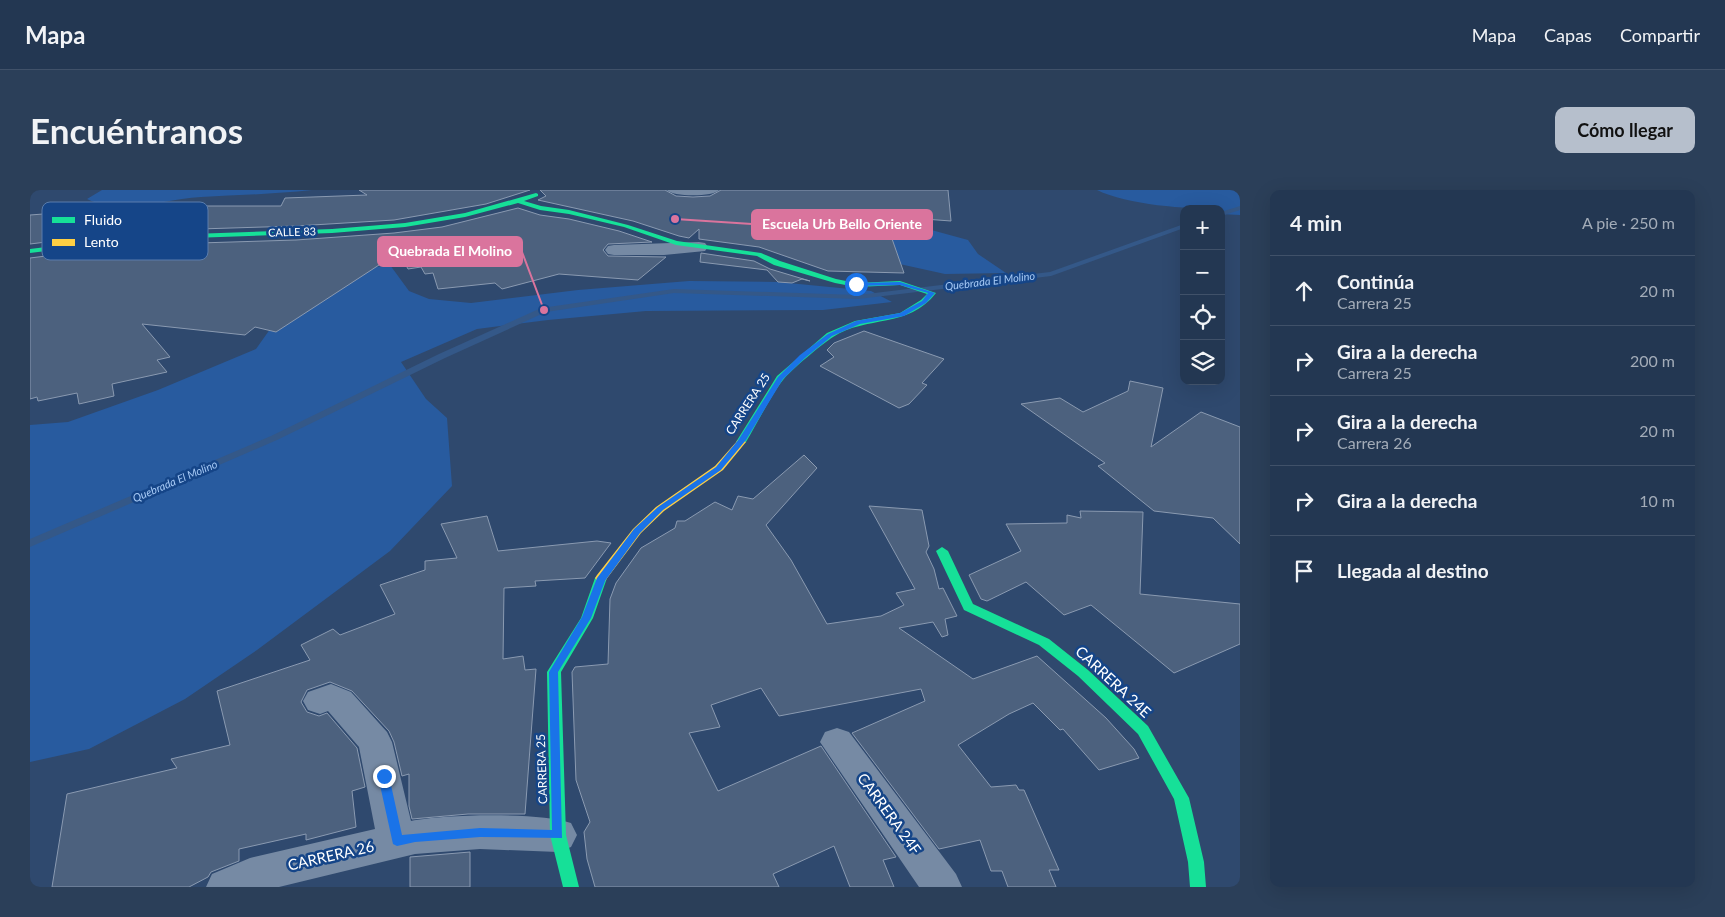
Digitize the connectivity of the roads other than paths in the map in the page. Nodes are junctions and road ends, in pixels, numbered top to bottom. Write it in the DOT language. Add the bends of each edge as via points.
graph roads {
  1 [pos="549,190"];
  2 [pos="674,190"];
  3 [pos="712,190"];
  4 [pos="519,201"];
  5 [pos="208,235"];
  6 [pos="699,247"];
  7 [pos="614,250"];
  8 [pos="942,551"];
  9 [pos="320,701"];
  10 [pos="836,742"];
  11 [pos="558,835"];
  12 [pos="397,841"];
  13 [pos="226,887"];
  14 [pos="571,887"];
  15 [pos="942,887"];
  16 [pos="1198,887"];
  1 -- 4 [label="street, CALLE 83"];
  2 -- 3 [label="street"];
  4 -- 5 [label="street, CALLE 83" via="458,217 390,227"];
  4 -- 6 [label="street, CARRERA 25"];
  6 -- 7 [label="street"];
  6 -- 11 [label="street, CARRERA 25" via="759,254 835,281 900,283 932,293 924,302 902,315 858,322 830,335 803,357 780,378 742,440 719,468 660,509 637,531 600,580 587,618 554,672"];
  8 -- 16 [label="street, CARRERA 24E" via="968,606 1044,642 1083,673 1143,730 1181,798 1196,862"];
  9 -- 12 [label="street" via="332,697 339,701 375,742"];
  10 -- 15 [label="street, CARRERA 24F"];
  11 -- 12 [label="street, CARRERA 26" via="480,832"];
  11 -- 14 [label="street, CARRERA 25"];
  12 -- 13 [label="street, CARRERA 26" via="250,876"];
}
